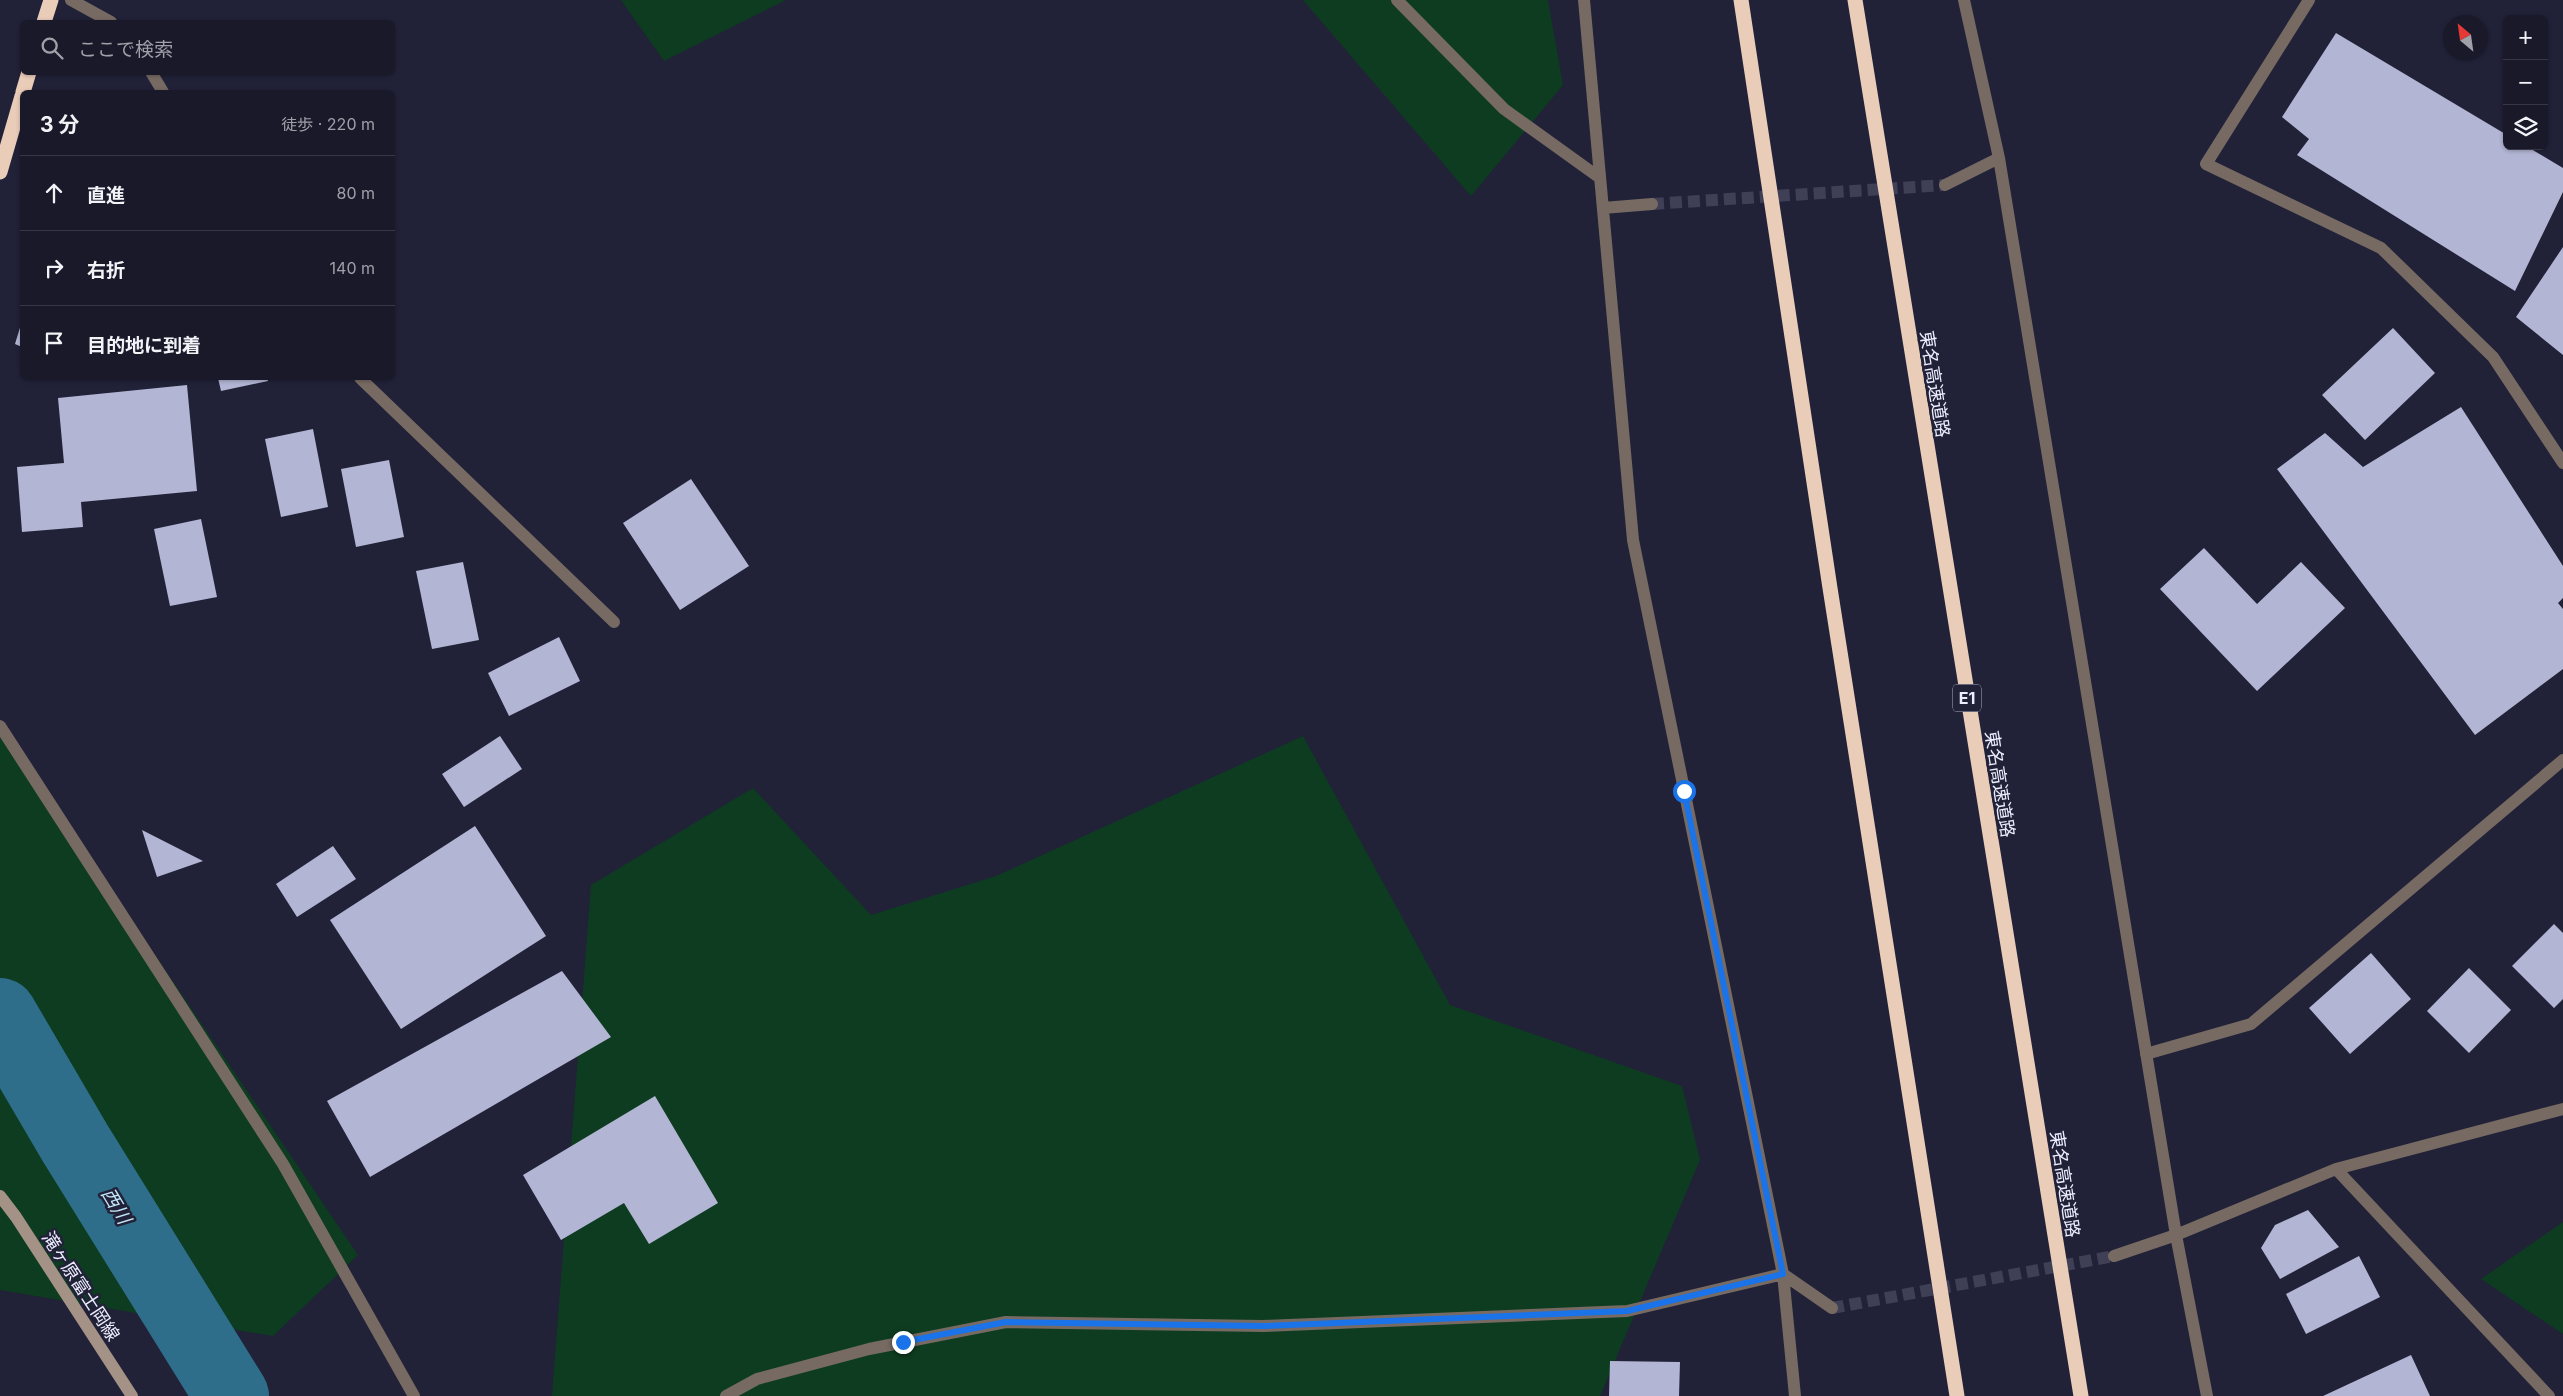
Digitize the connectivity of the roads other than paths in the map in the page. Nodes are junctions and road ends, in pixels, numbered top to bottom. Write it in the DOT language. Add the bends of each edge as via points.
graph roads {
  1 [pos="51,0"];
  2 [pos="71,0"];
  3 [pos="1397,0"];
  4 [pos="1584,0"];
  5 [pos="1741,0"];
  6 [pos="1855,0"];
  7 [pos="1964,0"];
  8 [pos="2309,0"];
  9 [pos="45,20"];
  10 [pos="107,20"];
  11 [pos="28,75"];
  12 [pos="153,75"];
  13 [pos="24,90"];
  14 [pos="162,90"];
  15 [pos="20,104"];
  16 [pos="1999,158"];
  17 [pos="0,172"];
  18 [pos="1600,178"];
  19 [pos="1945,185"];
  20 [pos="1652,204"];
  21 [pos="1603,208"];
  22 [pos="362,380"];
  23 [pos="2563,463"];
  24 [pos="614,622"];
  25 [pos="0,726"];
  26 [pos="2563,760"];
  27 [pos="2146,1054"];
  28 [pos="2563,1109"];
  29 [pos="2336,1169"];
  30 [pos="0,1196"];
  31 [pos="2176,1235"];
  32 [pos="2114,1256"];
  33 [pos="1783,1274"];
  34 [pos="1832,1308"];
  35 [pos="132,1396"];
  36 [pos="414,1396"];
  37 [pos="726,1396"];
  38 [pos="1795,1396"];
  39 [pos="1957,1396"];
  40 [pos="2081,1396"];
  41 [pos="2207,1396"];
  42 [pos="2549,1396"];
  1 -- 9 [label="highway"];
  2 -- 10 [label="street"];
  3 -- 18 [label="street" via="1504,109"];
  4 -- 18 [label="street"];
  5 -- 39 [label="highway"];
  6 -- 40 [label="highway, 東名高速道路 / E1"];
  7 -- 16 [label="street"];
  8 -- 23 [label="street" via="2206,164 2381,248 2493,357"];
  11 -- 13 [label="highway"];
  12 -- 14 [label="street"];
  15 -- 17 [label="highway"];
  16 -- 19 [label="street"];
  16 -- 27 [label="street"];
  18 -- 21 [label="street"];
  20 -- 21 [label="street"];
  21 -- 33 [label="street" via="1633,540"];
  22 -- 24 [label="street"];
  25 -- 36 [label="street" via="283,1164"];
  26 -- 27 [label="street" via="2251,1024"];
  27 -- 31 [label="street"];
  28 -- 29 [label="street"];
  29 -- 31 [label="street"];
  29 -- 42 [label="street"];
  30 -- 35 [label="main road, 滝ヶ原富士岡線"];
  31 -- 32 [label="street"];
  31 -- 41 [label="street"];
  33 -- 34 [label="street"];
  33 -- 37 [label="street" via="1627,1311 1263,1326 1006,1322 850,1354 758,1379"];
  33 -- 38 [label="street"];
}
